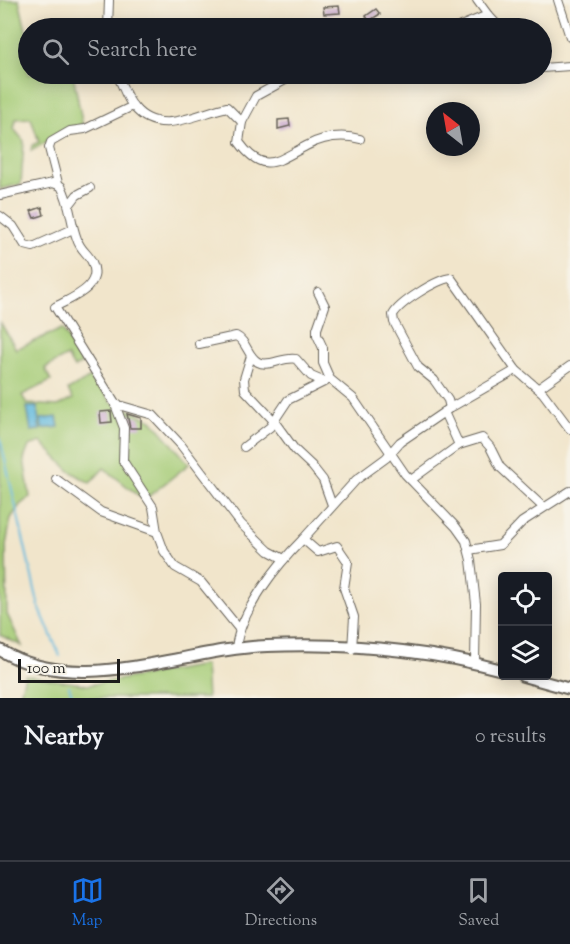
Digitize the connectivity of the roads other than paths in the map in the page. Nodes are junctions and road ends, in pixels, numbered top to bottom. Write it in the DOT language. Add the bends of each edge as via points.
graph roads {
  1 [pos="109,0"];
  2 [pos="477,0"];
  3 [pos="558,0"];
  4 [pos="488,15"];
  5 [pos="108,18"];
  6 [pos="481,18"];
  7 [pos="491,18"];
  8 [pos="570,37"];
  9 [pos="570,66"];
  10 [pos="552,67"];
  11 [pos="122,84"];
  12 [pos="278,84"];
  13 [pos="134,106"];
  14 [pos="242,122"];
  15 [pos="360,139"];
  16 [pos="58,183"];
  17 [pos="90,188"];
  18 [pos="0,195"];
  19 [pos="70,204"];
  20 [pos="0,216"];
  21 [pos="73,229"];
  22 [pos="318,292"];
  23 [pos="200,345"];
  24 [pos="251,356"];
  25 [pos="570,366"];
  26 [pos="516,370"];
  27 [pos="327,380"];
  28 [pos="539,388"];
  29 [pos="114,404"];
  30 [pos="447,410"];
  31 [pos="274,421"];
  32 [pos="570,429"];
  33 [pos="459,445"];
  34 [pos="244,447"];
  35 [pos="392,451"];
  36 [pos="425,471"];
  37 [pos="56,479"];
  38 [pos="411,480"];
  39 [pos="421,490"];
  40 [pos="570,491"];
  41 [pos="332,505"];
  42 [pos="543,507"];
  43 [pos="157,532"];
  44 [pos="303,539"];
  45 [pos="469,550"];
  46 [pos="284,559"];
  47 [pos="240,630"];
  48 [pos="236,648"];
  49 [pos="352,649"];
  50 [pos="0,650"];
  51 [pos="475,662"];
  52 [pos="498,669"];
  53 [pos="540,680"];
  54 [pos="570,689"];
  1 -- 5 [label="street"];
  2 -- 4 [label="street"];
  3 -- 8 [label="street"];
  4 -- 6 [label="street"];
  4 -- 7 [label="street"];
  9 -- 10 [label="street"];
  11 -- 13 [label="street"];
  12 -- 14 [label="street" via="256,96"];
  13 -- 14 [label="street" via="144,115 173,122 228,106"];
  13 -- 16 [label="street" via="51,142"];
  14 -- 15 [label="street" via="239,142 266,164 281,162 322,140 347,136"];
  16 -- 18 [label="street"];
  16 -- 19 [label="street"];
  17 -- 19 [label="street"];
  19 -- 21 [label="street"];
  20 -- 21 [label="street" via="13,226 25,245 33,247"];
  21 -- 29 [label="street" via="80,248 93,264 92,283 55,307"];
  22 -- 27 [label="street" via="325,306 317,336"];
  23 -- 24 [label="street" via="236,336"];
  24 -- 27 [label="street" via="263,363 296,359 311,376"];
  24 -- 31 [label="street" via="245,390"];
  25 -- 28 [label="street"];
  26 -- 28 [label="street"];
  26 -- 30 [label="street"];
  26 -- 30 [label="street" via="451,278 434,283 395,311 394,322 418,366 444,394"];
  27 -- 31 [label="street" via="288,400"];
  27 -- 35 [label="street" via="353,398"];
  28 -- 32 [label="street"];
  29 -- 43 [label="street" via="124,428 123,461 153,507"];
  29 -- 46 [label="street" via="153,415 241,524 269,551"];
  30 -- 33 [label="street"];
  30 -- 35 [label="street"];
  31 -- 34 [label="street"];
  31 -- 41 [label="street" via="323,480"];
  33 -- 36 [label="street"];
  33 -- 42 [label="street" via="482,438 500,468"];
  35 -- 38 [label="street"];
  35 -- 41 [label="street"];
  36 -- 38 [label="street"];
  36 -- 39 [label="street"];
  37 -- 43 [label="street" via="101,512"];
  38 -- 39 [label="street"];
  39 -- 45 [label="street" via="456,527"];
  40 -- 42 [label="street"];
  41 -- 44 [label="street"];
  42 -- 45 [label="street" via="500,545"];
  43 -- 47 [label="street" via="170,561 201,582"];
  44 -- 46 [label="street"];
  44 -- 49 [label="street" via="318,552 337,546 348,562 344,588 354,617"];
  45 -- 51 [label="street" via="476,604"];
  46 -- 47 [label="street"];
  47 -- 48 [label="street"];
  48 -- 49 [label="street"];
  48 -- 50 [label="street" via="130,668 81,671 42,668"];
  49 -- 51 [label="street"];
  51 -- 52 [label="street"];
  53 -- 54 [label="street"];
}
